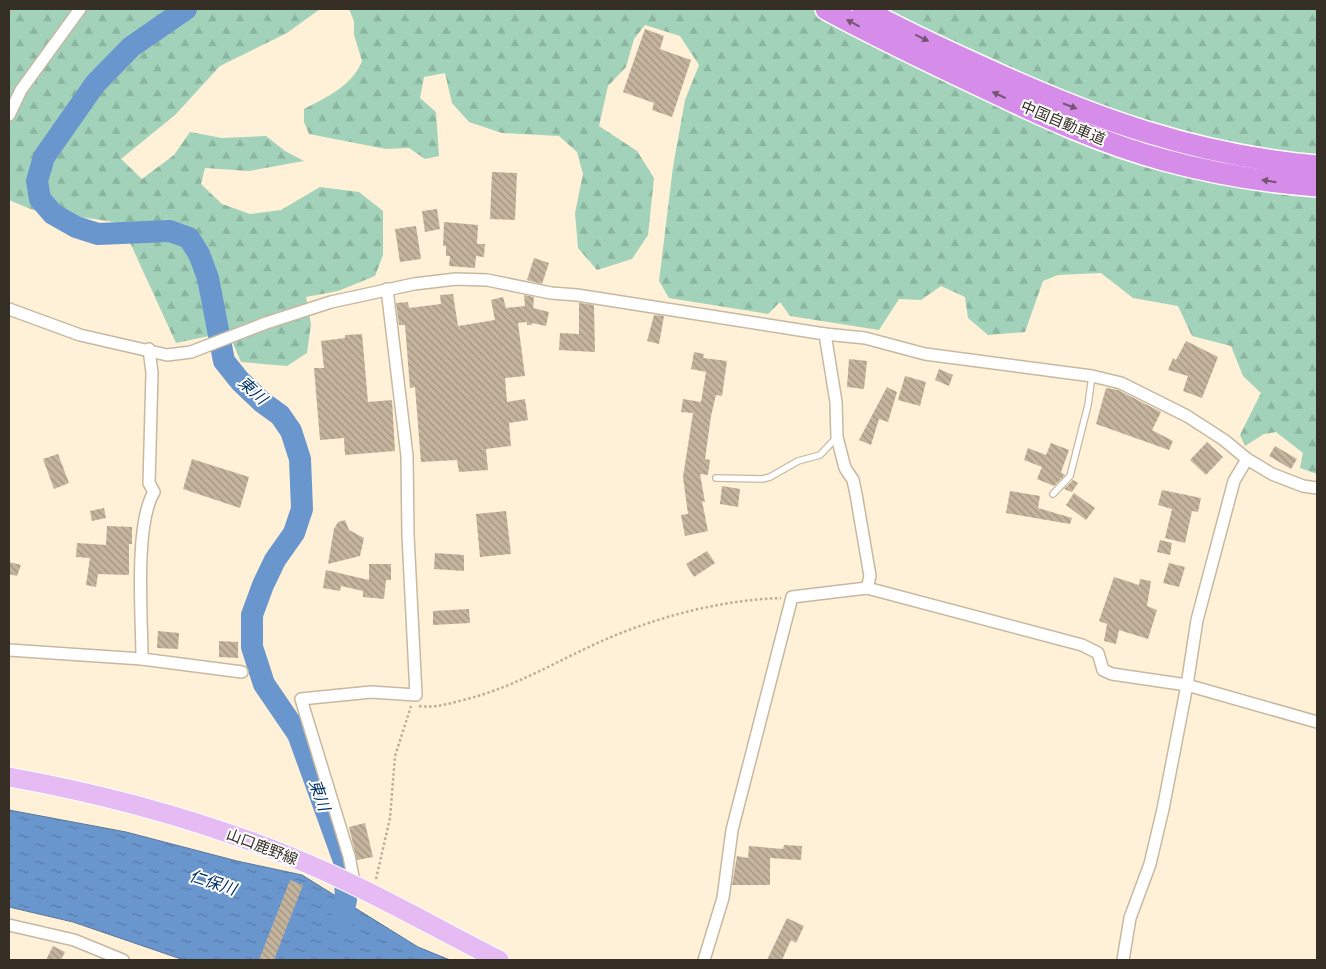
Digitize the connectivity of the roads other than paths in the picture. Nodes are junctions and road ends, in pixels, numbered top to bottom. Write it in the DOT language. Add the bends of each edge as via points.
graph roads {
  1 [pos="80,9"];
  2 [pos="826,9"];
  3 [pos="863,9"];
  4 [pos="9,115"];
  5 [pos="1317,166"];
  6 [pos="1317,186"];
  7 [pos="387,289"];
  8 [pos="9,309"];
  9 [pos="825,334"];
  10 [pos="149,349"];
  11 [pos="1092,376"];
  12 [pos="837,437"];
  13 [pos="1247,459"];
  14 [pos="716,478"];
  15 [pos="1317,488"];
  16 [pos="1053,494"];
  17 [pos="868,588"];
  18 [pos="9,650"];
  19 [pos="142,660"];
  20 [pos="242,672"];
  21 [pos="1187,685"];
  22 [pos="1317,722"];
  23 [pos="9,777"];
  24 [pos="354,886"];
  25 [pos="9,925"];
  26 [pos="117,959"];
  27 [pos="499,960"];
  28 [pos="704,960"];
  29 [pos="1123,960"];
  1 -- 4 [label="street" via="21,90"];
  6 -- 2 [label="highway, 中国自動車道, one-way" via="1217,173 1162,160 1106,141 1029,109"];
  3 -- 5 [label="highway, 中国自動車道, one-way" via="1045,96 1111,122 1220,152"];
  7 -- 9 [label="street" via="456,279 487,280 551,294 577,294"];
  7 -- 10 [label="street" via="331,302 191,352 167,355"];
  7 -- 24 [label="street" via="407,456 416,695 370,692 301,699 349,856"];
  8 -- 10 [label="street" via="80,336"];
  9 -- 11 [label="street" via="866,338 925,354"];
  9 -- 12 [label="street" via="836,402"];
  10 -- 19 [label="street" via="152,373 149,483 154,492 148,502 142,545"];
  11 -- 13 [label="street" via="1122,384 1187,416"];
  11 -- 16 [label="lane" via="1070,476"];
  12 -- 14 [label="lane" via="820,455 798,461 770,477"];
  12 -- 17 [label="street" via="856,494 870,576"];
  13 -- 15 [label="street" via="1272,474"];
  13 -- 21 [label="street" via="1234,481 1197,620"];
  17 -- 21 [label="street" via="1082,645 1098,653 1103,670 1112,674"];
  17 -- 28 [label="street" via="792,597 732,830 723,898"];
  18 -- 19 [label="street"];
  19 -- 20 [label="street"];
  21 -- 22 [label="street"];
  21 -- 29 [label="street" via="1163,809 1150,864 1130,918"];
  23 -- 24 [label="main road, 山口鹿野線" via="103,797 216,830 289,856"];
  24 -- 27 [label="main road, 山口鹿野線"];
  25 -- 26 [label="street" via="74,940"];
}
